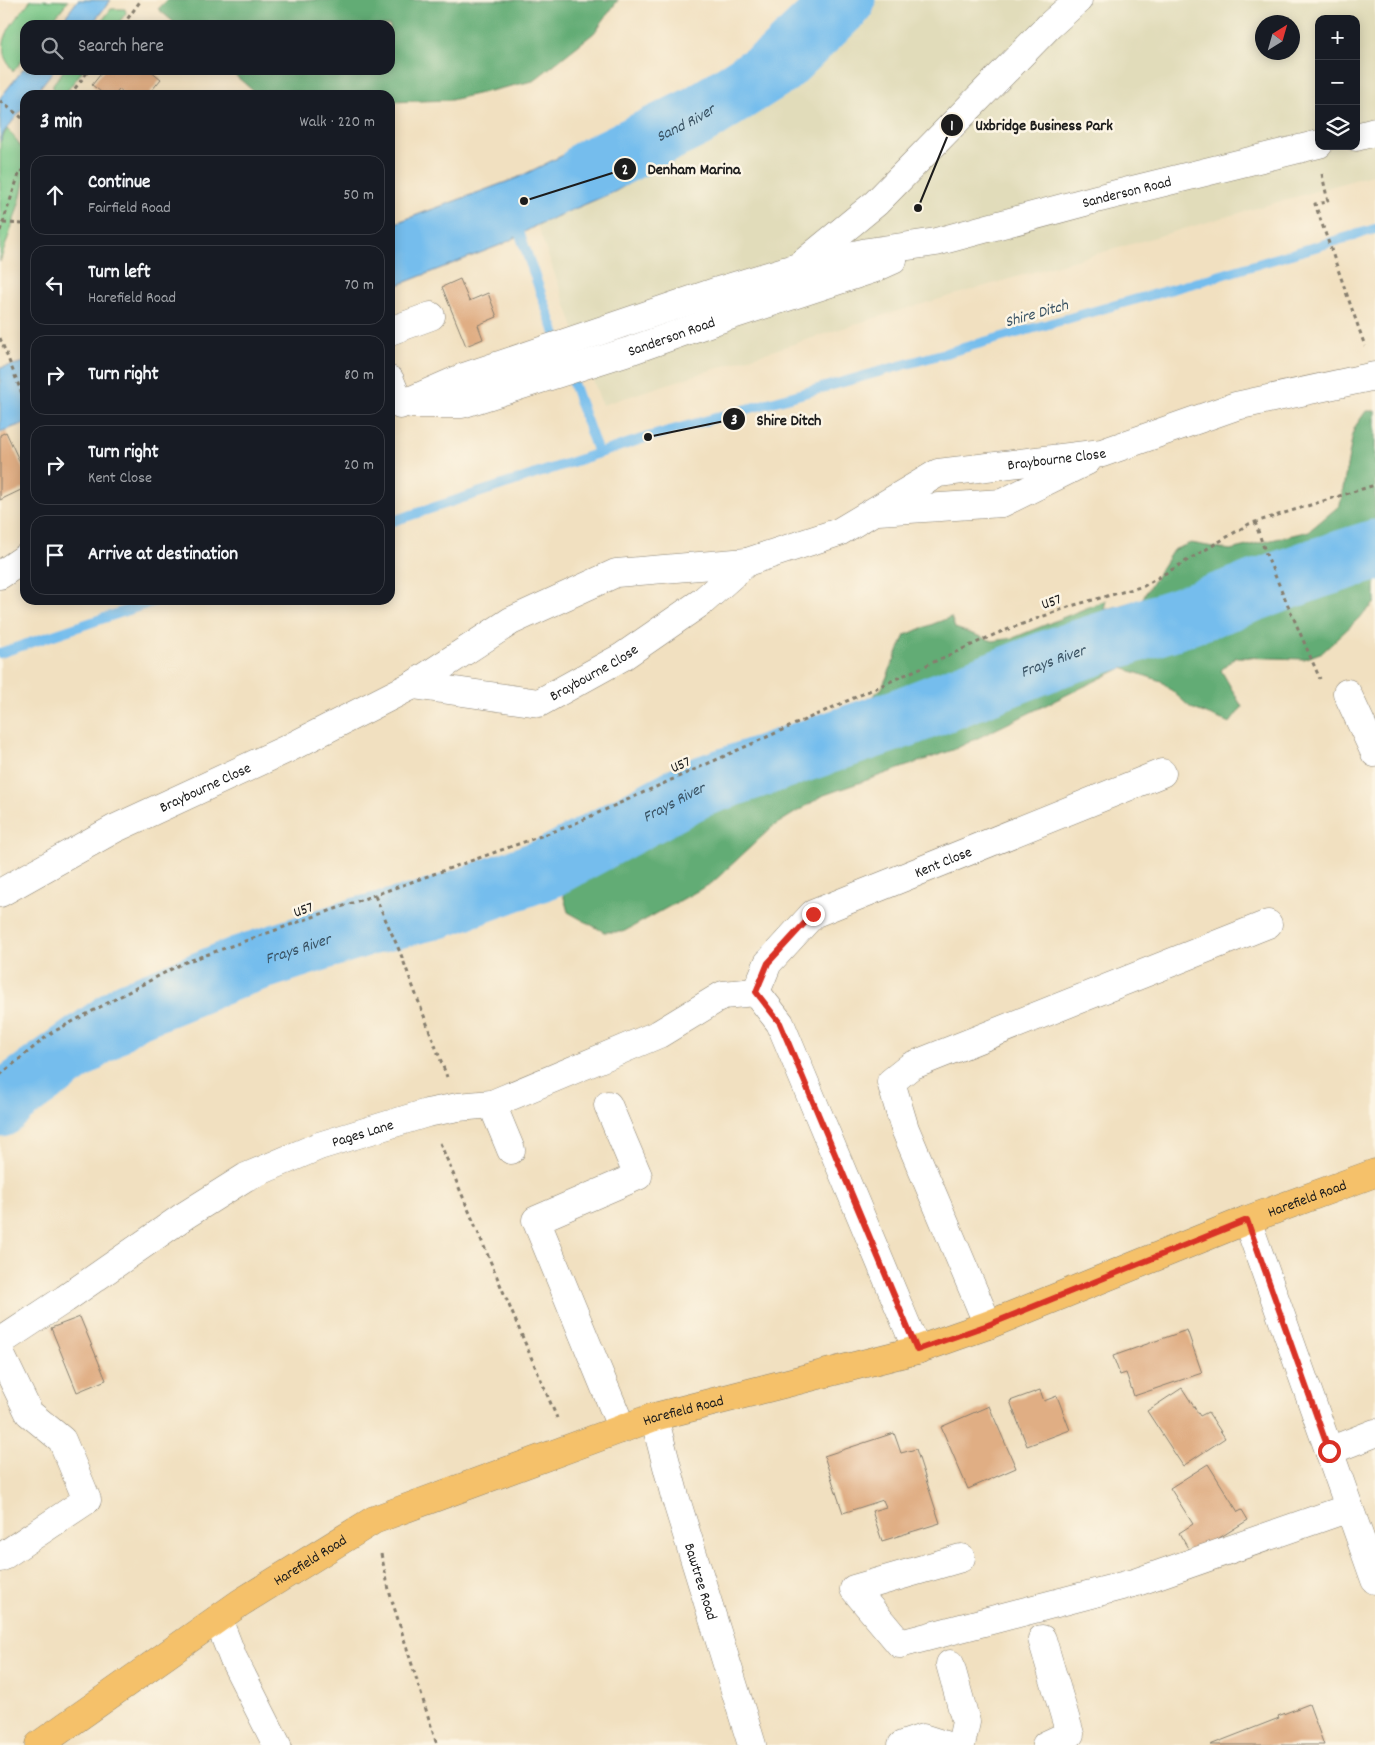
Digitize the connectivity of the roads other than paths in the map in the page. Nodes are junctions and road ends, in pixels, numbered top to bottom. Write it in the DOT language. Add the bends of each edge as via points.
graph roads {
  1 [pos="1078,0"];
  2 [pos="1375,132"];
  3 [pos="1360,136"];
  4 [pos="1315,145"];
  5 [pos="860,216"];
  6 [pos="936,242"];
  7 [pos="889,248"];
  8 [pos="798,267"];
  9 [pos="431,316"];
  10 [pos="395,329"];
  11 [pos="1375,376"];
  12 [pos="395,397"];
  13 [pos="395,398"];
  14 [pos="1102,453"];
  15 [pos="874,511"];
  16 [pos="20,561"];
  17 [pos="747,562"];
  18 [pos="0,575"];
  19 [pos="413,685"];
  20 [pos="1347,693"];
  21 [pos="1375,753"];
  22 [pos="1162,774"];
  23 [pos="0,893"];
  24 [pos="1268,924"];
  25 [pos="756,992"];
  26 [pos="492,1104"];
  27 [pos="608,1105"];
  28 [pos="511,1150"];
  29 [pos="1375,1173"];
  30 [pos="1247,1220"];
  31 [pos="988,1325"];
  32 [pos="0,1342"];
  33 [pos="917,1350"];
  34 [pos="0,1353"];
  35 [pos="654,1417"];
  36 [pos="622,1429"];
  37 [pos="1375,1433"];
  38 [pos="1329,1451"];
  39 [pos="1349,1508"];
  40 [pos="0,1558"];
  41 [pos="961,1558"];
  42 [pos="1375,1580"];
  43 [pos="218,1619"];
  44 [pos="1042,1639"];
  45 [pos="950,1664"];
  46 [pos="39,1745"];
  47 [pos="277,1745"];
  48 [pos="752,1745"];
  49 [pos="902,1745"];
  50 [pos="945,1745"];
  51 [pos="961,1745"];
  52 [pos="1046,1745"];
  1 -- 5 [label="street"];
  2 -- 3 [label="street"];
  4 -- 6 [label="street, Sanderson Road"];
  5 -- 7 [label="street"];
  5 -- 8 [label="street"];
  6 -- 7 [label="street, Sanderson Road"];
  6 -- 13 [label="street, Sanderson Road" via="873,269 462,404"];
  7 -- 8 [label="street, Sanderson Road"];
  8 -- 12 [label="street, Sanderson Road"];
  9 -- 10 [label="street"];
  11 -- 14 [label="street, Braybourne Close" via="1236,406"];
  14 -- 15 [label="street, Braybourne Close" via="938,473"];
  14 -- 15 [label="street" via="1002,504"];
  15 -- 17 [label="street, Braybourne Close" via="839,532"];
  16 -- 18 [label="street"];
  17 -- 19 [label="street, Braybourne Close" via="616,573 511,621"];
  17 -- 19 [label="street, Braybourne Close" via="703,601 622,657 539,703"];
  19 -- 23 [label="street, Braybourne Close" via="289,748 114,829"];
  20 -- 21 [label="street"];
  22 -- 25 [label="street, Kent Close" via="813,914 768,963"];
  24 -- 31 [label="street" via="911,1066 891,1082 904,1129"];
  25 -- 26 [label="street, Pages Lane" via="723,995 659,1034"];
  25 -- 33 [label="street" via="780,1023"];
  26 -- 28 [label="street"];
  26 -- 32 [label="street, Pages Lane" via="427,1113 319,1146 246,1177"];
  27 -- 36 [label="street" via="638,1176 536,1220"];
  29 -- 30 [label="main road, Harefield Road"];
  30 -- 31 [label="main road, Harefield Road"];
  30 -- 38 [label="street"];
  31 -- 33 [label="main road, Harefield Road"];
  33 -- 35 [label="main road, Harefield Road"];
  34 -- 40 [label="street" via="29,1413 62,1440 88,1500"];
  35 -- 36 [label="main road, Harefield Road"];
  35 -- 48 [label="street, Bawtree Road"];
  36 -- 43 [label="main road, Harefield Road" via="374,1520 240,1602"];
  37 -- 38 [label="street"];
  38 -- 39 [label="street"];
  39 -- 41 [label="street" via="1137,1582 900,1644 854,1589"];
  39 -- 42 [label="street"];
  43 -- 46 [label="main road, Harefield Road"];
  43 -- 47 [label="street" via="233,1658"];
  44 -- 52 [label="street" via="1070,1734"];
  45 -- 51 [label="street" via="966,1722"];
  49 -- 50 [label="street" via="923,1738"];
}
